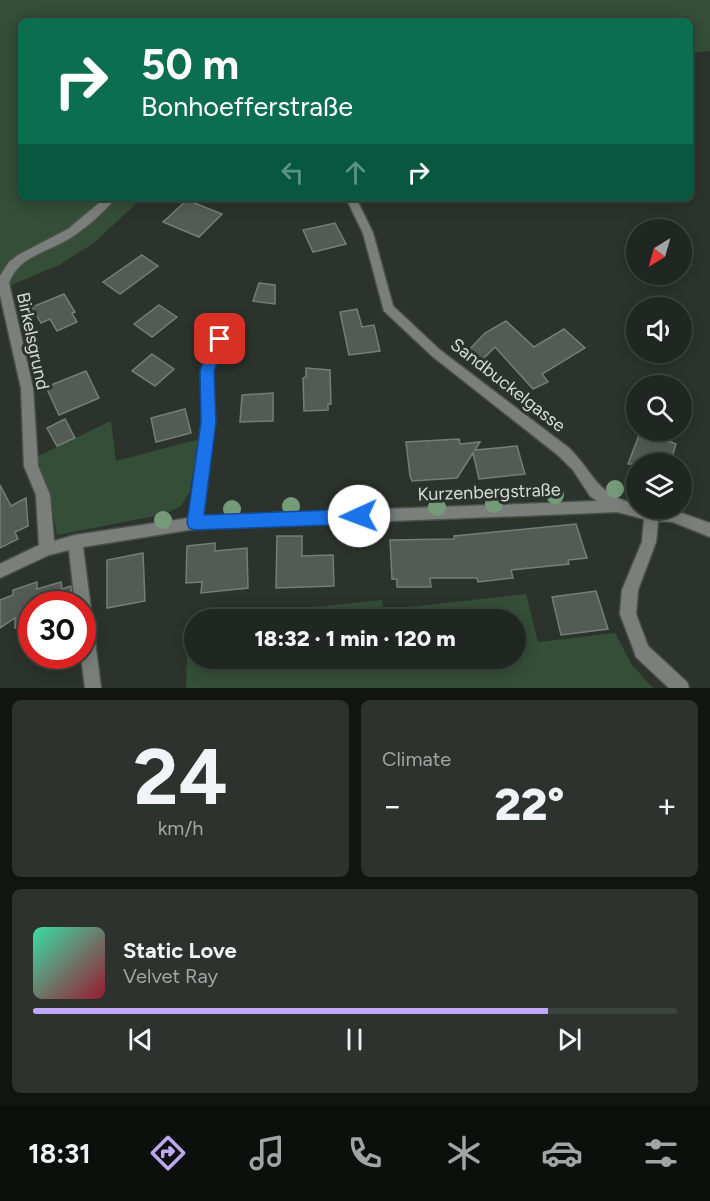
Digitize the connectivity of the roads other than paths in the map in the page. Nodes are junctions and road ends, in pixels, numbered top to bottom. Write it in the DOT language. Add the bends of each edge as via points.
graph roads {
  1 [pos="108,201"];
  2 [pos="352,201"];
  3 [pos="220,339"];
  4 [pos="617,506"];
  5 [pos="626,508"];
  6 [pos="651,519"];
  7 [pos="682,519"];
  8 [pos="195,523"];
  9 [pos="710,530"];
  10 [pos="75,542"];
  11 [pos="47,549"];
  12 [pos="0,571"];
  13 [pos="93,688"];
  14 [pos="681,688"];
  1 -- 11 [label="street, Birkelsgrund" via="72,233 21,258 5,272 3,283 27,388 31,466 43,495"];
  2 -- 4 [label="street, Sandbuckelgasse" via="368,233 388,308 436,353 564,452 595,492"];
  3 -- 8 [label="street" via="207,371 208,422"];
  4 -- 5 [label="street, Sandbuckelgasse"];
  4 -- 8 [label="street, Kurzenbergstraße"];
  6 -- 14 [label="street" via="649,542 630,590 628,614 642,651"];
  7 -- 9 [label="street, Sandbuckelgasse"];
  8 -- 10 [label="street, Kurzenbergstraße"];
  10 -- 11 [label="street, Kurzenbergstraße"];
  10 -- 13 [label="street"];
  11 -- 12 [label="street, Kurzenbergstraße"];
}
